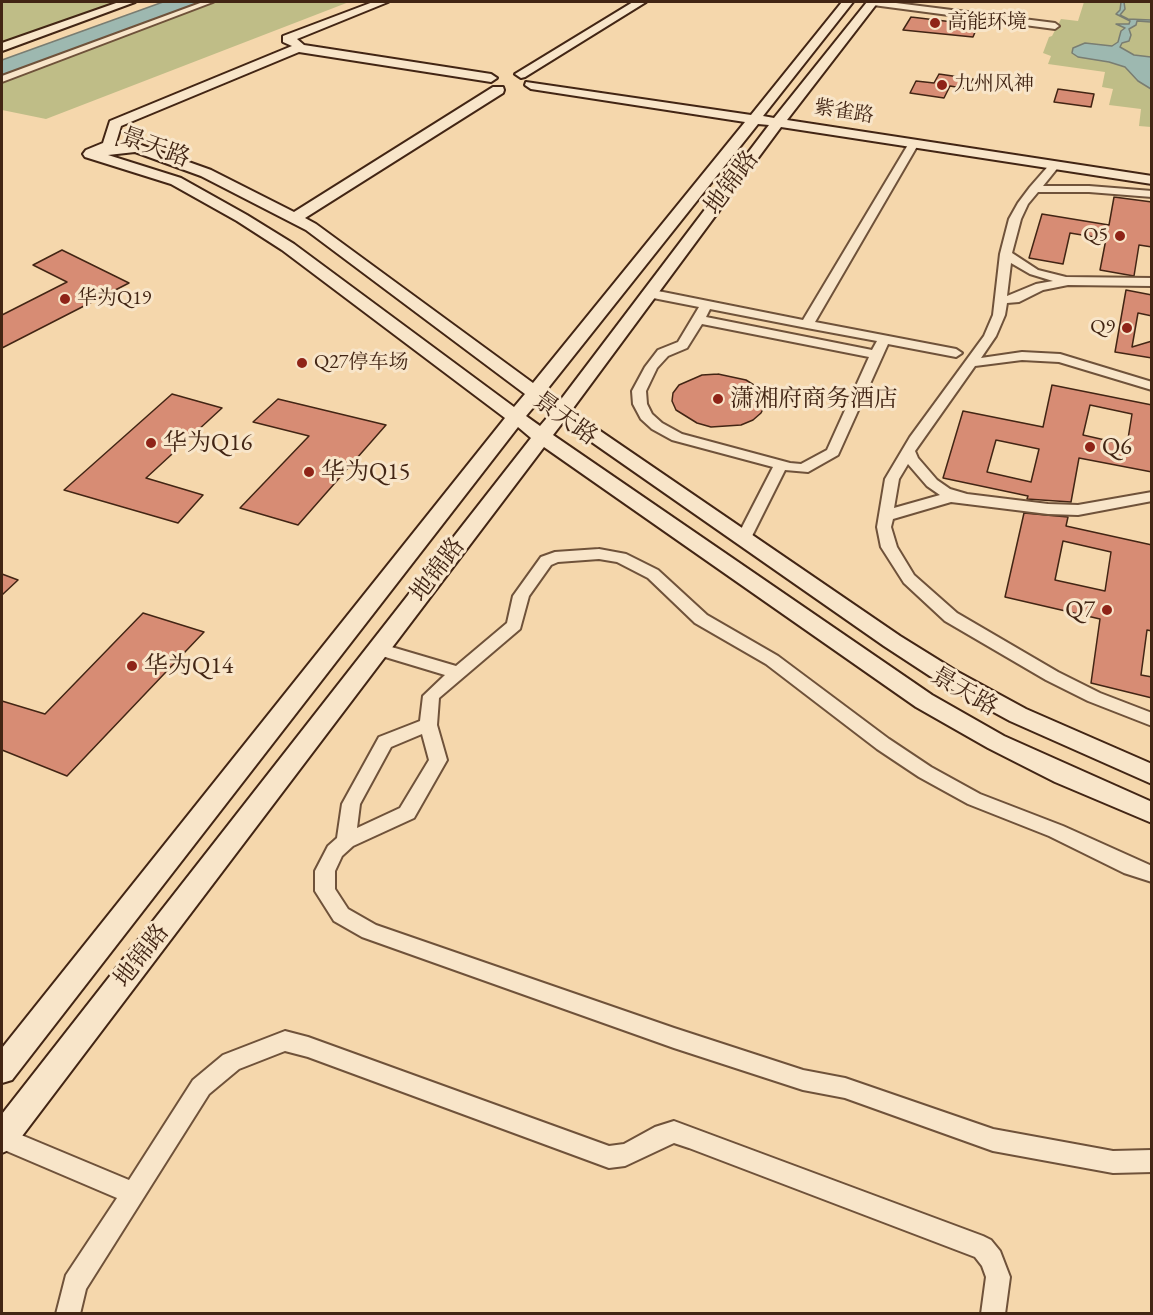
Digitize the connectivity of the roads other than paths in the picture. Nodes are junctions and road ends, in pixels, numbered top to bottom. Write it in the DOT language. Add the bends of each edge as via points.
graph roads {
  1 [pos="129,2"];
  2 [pos="209,2"];
  3 [pos="382,2"];
  4 [pos="640,2"];
  5 [pos="848,2"];
  6 [pos="870,2"];
  7 [pos="1055,26"];
  8 [pos="2,47"];
  9 [pos="298,48"];
  10 [pos="2,79"];
  11 [pos="506,82"];
  12 [pos="754,118"];
  13 [pos="778,122"];
  14 [pos="914,142"];
  15 [pos="90,154"];
  16 [pos="1055,165"];
  17 [pos="1152,180"];
  18 [pos="1034,189"];
  19 [pos="1152,194"];
  20 [pos="295,218"];
  21 [pos="1006,255"];
  22 [pos="1079,282"];
  23 [pos="1152,282"];
  24 [pos="648,293"];
  25 [pos="1001,300"];
  26 [pos="707,304"];
  27 [pos="697,319"];
  28 [pos="807,324"];
  29 [pos="884,339"];
  30 [pos="956,353"];
  31 [pos="876,355"];
  32 [pos="971,363"];
  33 [pos="1150,385"];
  34 [pos="535,393"];
  35 [pos="561,412"];
  36 [pos="517,417"];
  37 [pos="541,436"];
  38 [pos="909,452"];
  39 [pos="781,465"];
  40 [pos="1152,496"];
  41 [pos="966,498"];
  42 [pos="885,516"];
  43 [pos="744,539"];
  44 [pos="378,649"];
  45 [pos="457,672"];
  46 [pos="1152,720"];
  47 [pos="428,725"];
  48 [pos="1152,775"];
  49 [pos="1152,813"];
  50 [pos="346,841"];
  51 [pos="1152,874"];
  52 [pos="2,1070"];
  53 [pos="2,1138"];
  54 [pos="1152,1161"];
  55 [pos="133,1193"];
  56 [pos="68,1314"];
  57 [pos="993,1314"];
  1 -- 8 [label="street"];
  2 -- 10 [label="street"];
  3 -- 9 [label="street" via="287,39 298,44"];
  4 -- 11 [label="street"];
  5 -- 12 [label="street, 地锦路"];
  6 -- 7 [label="street"];
  6 -- 13 [label="street, 地锦路"];
  9 -- 11 [label="street"];
  9 -- 15 [label="street" via="115,124 108,145"];
  11 -- 12 [label="street, 紫雀路"];
  11 -- 20 [label="street"];
  12 -- 13 [label="street, 紫雀路"];
  12 -- 34 [label="street, 地锦路"];
  13 -- 14 [label="street, 紫雀路"];
  13 -- 24 [label="street, 地锦路"];
  14 -- 16 [label="street, 紫雀路"];
  14 -- 28 [label="street"];
  15 -- 20 [label="street, 景天路" via="136,148 206,173"];
  15 -- 36 [label="street, 景天路" via="176,181 242,218 288,247"];
  16 -- 17 [label="street, 紫雀路"];
  16 -- 18 [label="street"];
  18 -- 19 [label="street"];
  18 -- 21 [label="street" via="1015,219"];
  20 -- 34 [label="street, 景天路"];
  21 -- 22 [label="street" via="1034,272"];
  21 -- 25 [label="street"];
  22 -- 23 [label="street"];
  22 -- 25 [label="street" via="1040,287 1015,299"];
  24 -- 26 [label="street"];
  24 -- 35 [label="street, 地锦路"];
  25 -- 32 [label="street" via="990,336"];
  26 -- 27 [label="street"];
  26 -- 28 [label="street"];
  27 -- 31 [label="street"];
  27 -- 39 [label="street" via="683,345 663,353 641,383 640,404 646,416 677,437"];
  28 -- 29 [label="street"];
  29 -- 30 [label="street"];
  29 -- 31 [label="street"];
  31 -- 39 [label="street" via="833,452 803,469"];
  32 -- 33 [label="street" via="1022,356 1060,358"];
  32 -- 38 [label="street"];
  34 -- 35 [label="street, 景天路"];
  34 -- 36 [label="street, 地锦路"];
  35 -- 37 [label="street, 地锦路"];
  35 -- 43 [label="street, 景天路"];
  36 -- 37 [label="street, 景天路"];
  36 -- 52 [label="street, 地锦路"];
  37 -- 44 [label="street, 地锦路"];
  37 -- 49 [label="street, 景天路" via="924,701 996,742"];
  38 -- 41 [label="street" via="932,483"];
  38 -- 42 [label="street" via="892,479"];
  39 -- 43 [label="street"];
  40 -- 41 [label="street" via="1077,510"];
  41 -- 42 [label="street" via="950,497"];
  42 -- 46 [label="street" via="889,547 909,579 951,617 1052,676"];
  43 -- 48 [label="street, 景天路" via="950,678 1018,716"];
  44 -- 45 [label="street"];
  44 -- 53 [label="street, 地锦路"];
  45 -- 47 [label="street" via="431,696"];
  45 -- 51 [label="street" via="514,625 521,596 546,561 599,554 621,558 652,574 701,619 772,660 925,772 974,799"];
  47 -- 50 [label="street" via="385,742 351,804"];
  47 -- 50 [label="street" via="438,760 407,813"];
  50 -- 54 [label="street" via="335,851 325,871 325,891 341,915 369,932 674,1038 803,1080 845,1088 993,1140 1113,1162"];
  53 -- 55 [label="street"];
  55 -- 56 [label="street" via="75,1284"];
  55 -- 57 [label="street" via="201,1087 231,1062 285,1041 609,1157 625,1155 674,1132 983,1248 998,1277"];
}
